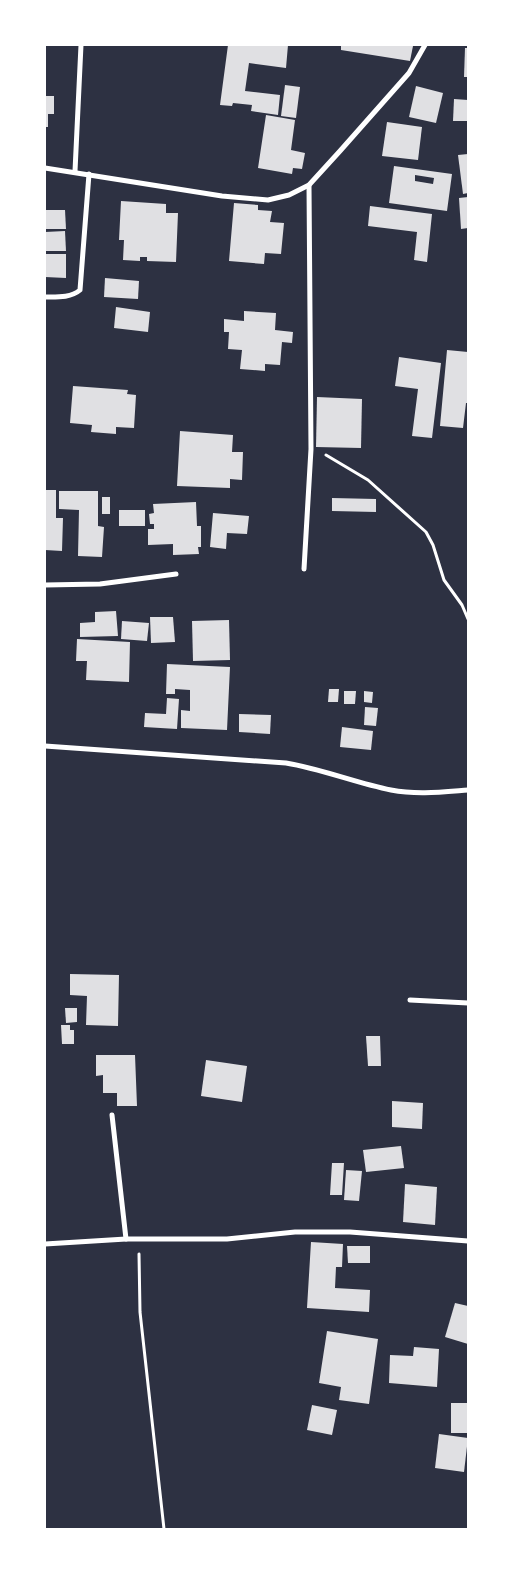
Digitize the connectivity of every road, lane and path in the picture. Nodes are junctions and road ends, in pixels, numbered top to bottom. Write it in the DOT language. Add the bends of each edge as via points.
graph roads {
  1 [pos="82,45"];
  2 [pos="426,45"];
  3 [pos="45,168"];
  4 [pos="75,171"];
  5 [pos="89,174"];
  6 [pos="309,185"];
  7 [pos="45,297"];
  8 [pos="311,449"];
  9 [pos="304,569"];
  10 [pos="176,574"];
  11 [pos="45,585"];
  12 [pos="468,620"];
  13 [pos="45,746"];
  14 [pos="468,790"];
  15 [pos="410,1000"];
  16 [pos="468,1003"];
  17 [pos="112,1115"];
  18 [pos="126,1239"];
  19 [pos="138,1239"];
  20 [pos="468,1241"];
  21 [pos="45,1244"];
  22 [pos="164,1529"];
  1 -- 4 [label="street"];
  2 -- 6 [label="street" via="409,73"];
  3 -- 4 [label="street"];
  4 -- 5 [label="street"];
  5 -- 6 [label="street" via="162,188 268,200 289,195"];
  5 -- 7 [label="street" via="80,290 75,294"];
  6 -- 8 [label="street"];
  8 -- 9 [label="street"];
  8 -- 12 [label="path" via="342,463 368,480 426,532 434,545 444,580 462,605"];
  10 -- 11 [label="street" via="100,584"];
  13 -- 14 [label="street" via="286,763 390,790 432,793"];
  15 -- 16 [label="street"];
  17 -- 18 [label="street"];
  18 -- 19 [label="street"];
  18 -- 21 [label="street"];
  19 -- 20 [label="street" via="226,1240 295,1232 350,1232"];
  19 -- 22 [label="path" via="140,1312"];
}
